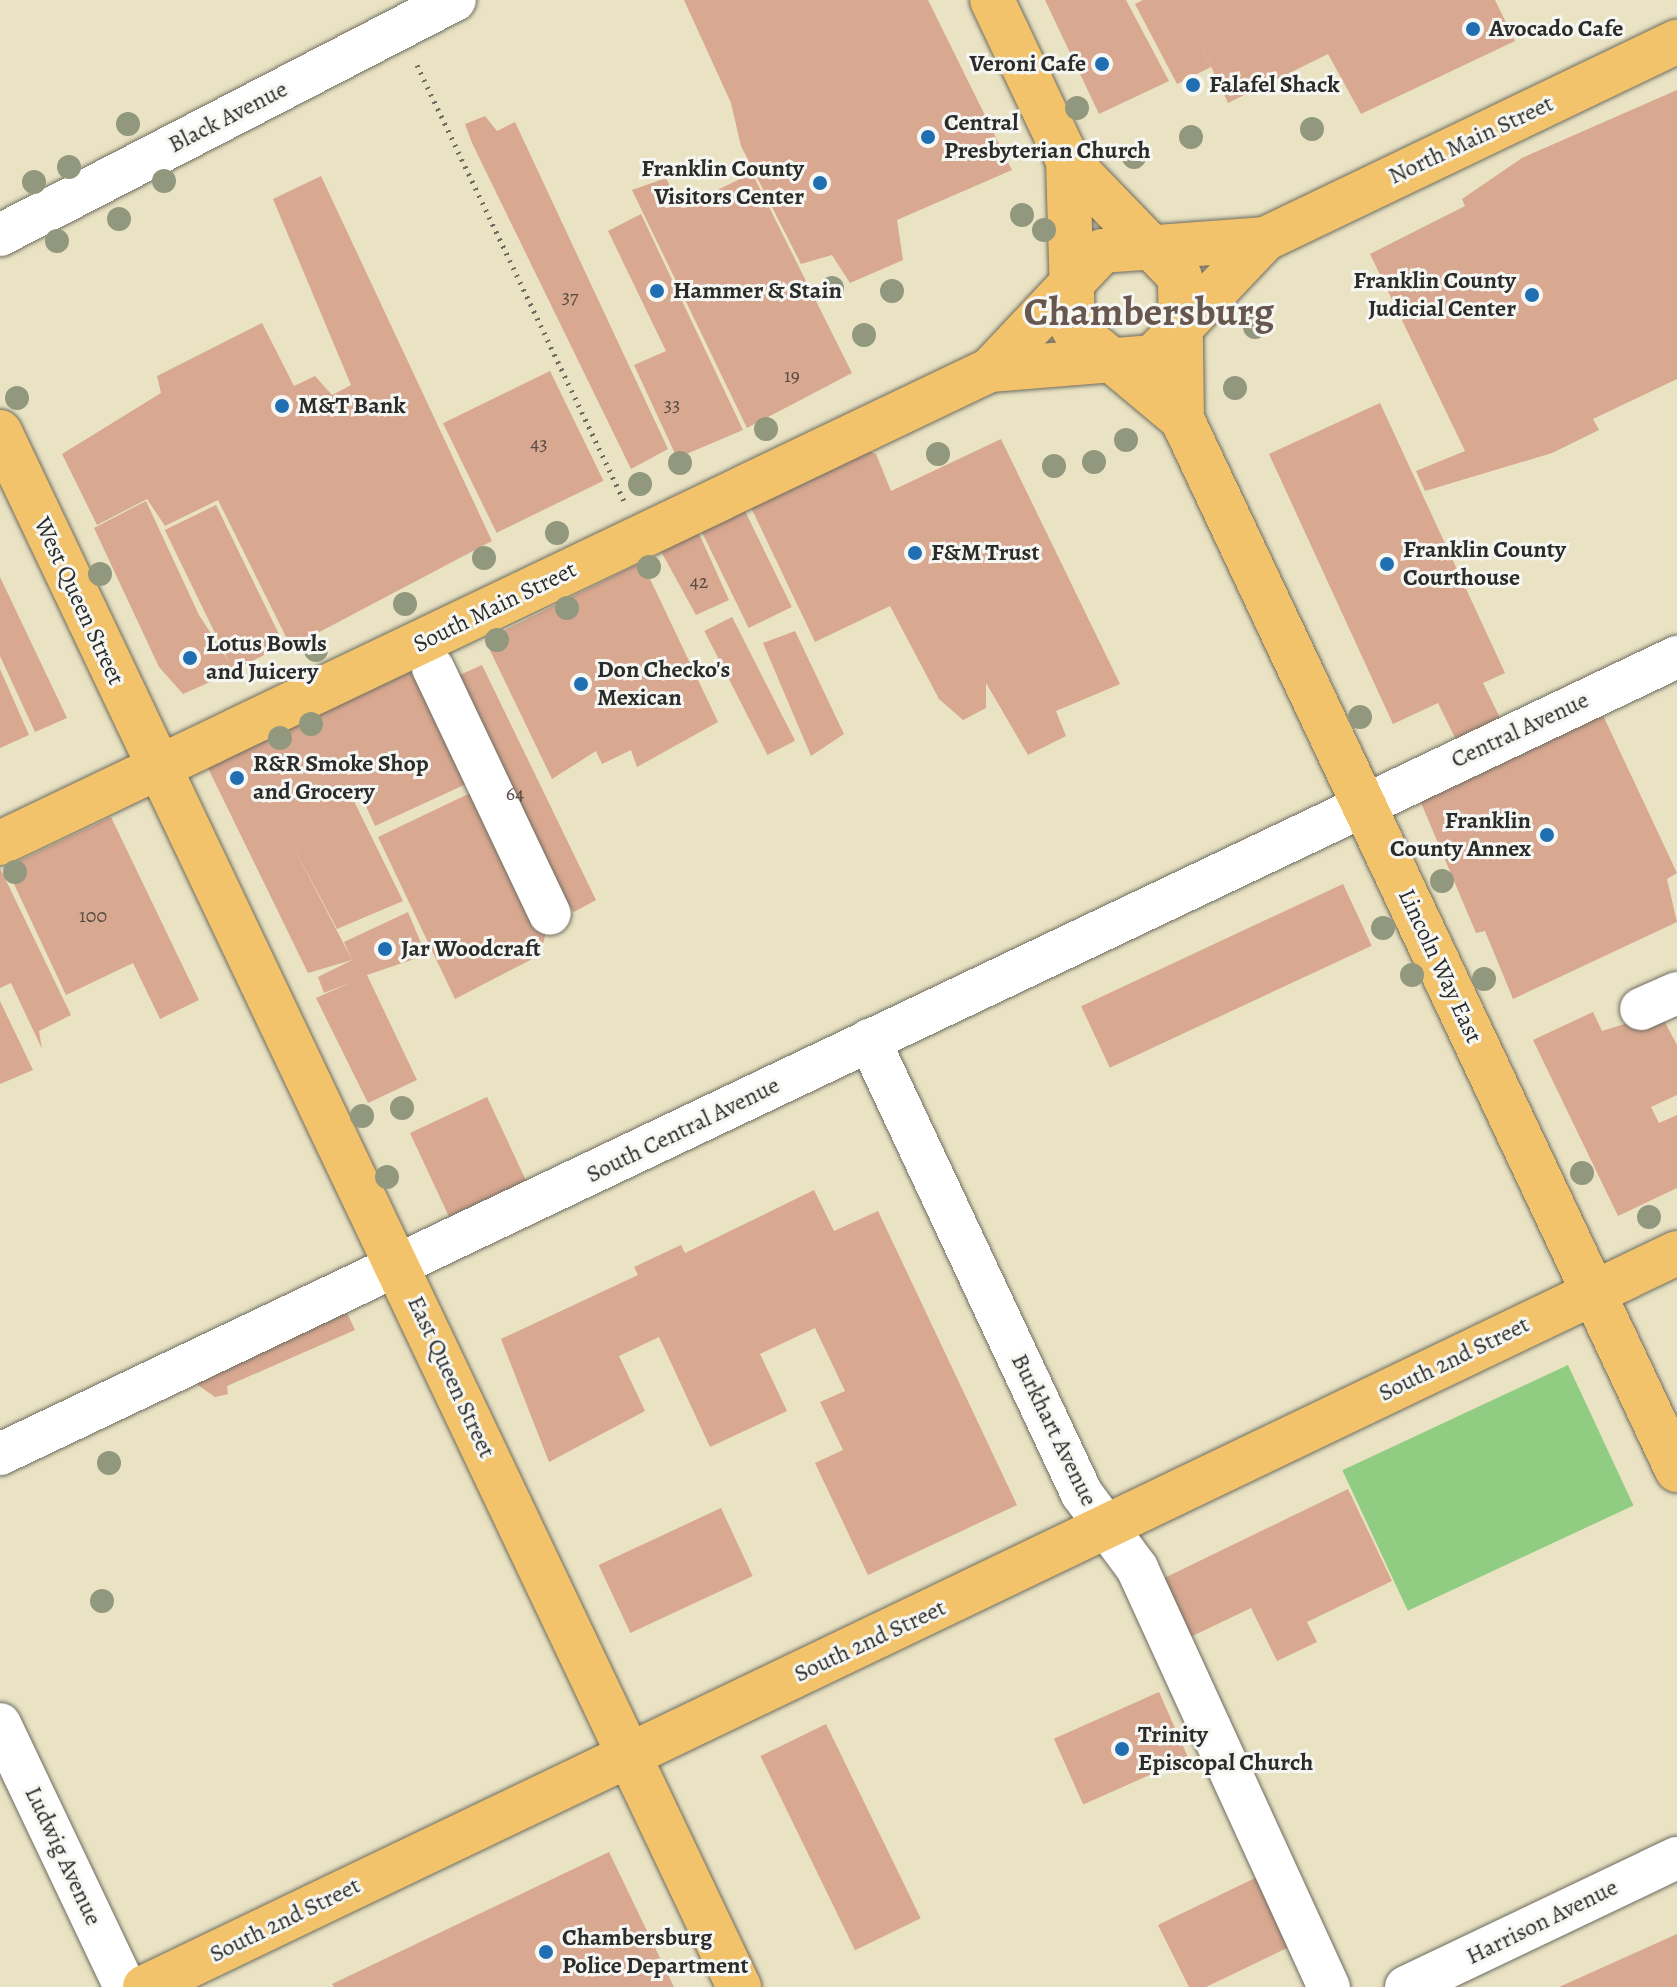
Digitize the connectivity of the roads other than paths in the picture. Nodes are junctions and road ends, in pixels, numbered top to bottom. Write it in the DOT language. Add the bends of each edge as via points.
graph roads {
  1 [pos="455,0"];
  2 [pos="992,0"];
  3 [pos="393,14"];
  4 [pos="1677,42"];
  5 [pos="1068,161"];
  6 [pos="0,235"];
  7 [pos="1265,239"];
  8 [pos="1148,244"];
  9 [pos="1068,283"];
  10 [pos="1185,327"];
  11 [pos="1109,363"];
  12 [pos="990,370"];
  13 [pos="1182,419"];
  14 [pos="0,432"];
  15 [pos="1674,666"];
  16 [pos="433,668"];
  17 [pos="159,769"];
  18 [pos="1364,804"];
  19 [pos="0,843"];
  20 [pos="550,914"];
  21 [pos="869,1040"];
  22 [pos="1677,1253"];
  23 [pos="399,1267"];
  24 [pos="1594,1292"];
  25 [pos="0,1454"];
  26 [pos="1677,1470"];
  27 [pos="1106,1530"];
  28 [pos="0,1724"];
  29 [pos="630,1754"];
  30 [pos="1677,1858"];
  31 [pos="125,1987"];
  32 [pos="145,1987"];
  33 [pos="739,1987"];
  34 [pos="1329,1987"];
  35 [pos="1406,1987"];
  1 -- 3 [label="lane, Black Avenue"];
  2 -- 5 [label="main road"];
  3 -- 6 [label="lane, Black Avenue"];
  4 -- 7 [label="main road, North Main Street"];
  5 -- 8 [label="main road"];
  5 -- 9 [label="main road"];
  7 -- 8 [label="main road, North Main Street"];
  7 -- 10 [label="main road, North Main Street"];
  8 -- 9 [label="main road" via="1102,251"];
  8 -- 10 [label="main road" via="1180,277"];
  9 -- 11 [label="main road" via="1073,328"];
  9 -- 12 [label="main road, South Main Street"];
  10 -- 11 [label="main road" via="1153,357"];
  10 -- 13 [label="main road, Lincoln Way East"];
  11 -- 12 [label="main road, South Main Street"];
  11 -- 13 [label="main road, Lincoln Way East"];
  12 -- 17 [label="main road, South Main Street"];
  13 -- 18 [label="main road, Lincoln Way East"];
  14 -- 17 [label="main road, West Queen Street"];
  15 -- 18 [label="lane, Central Avenue"];
  16 -- 20 [label="lane"];
  17 -- 19 [label="main road, South Main Street"];
  17 -- 23 [label="main road, East Queen Street"];
  18 -- 21 [label="lane, South Central Avenue"];
  18 -- 24 [label="main road, Lincoln Way East"];
  21 -- 23 [label="lane, South Central Avenue"];
  21 -- 27 [label="lane, Burkhart Avenue" via="1082,1494"];
  22 -- 24 [label="main road, South 2nd Street"];
  23 -- 25 [label="lane, South Central Avenue"];
  23 -- 29 [label="main road, East Queen Street"];
  24 -- 26 [label="main road, Lincoln Way East"];
  24 -- 27 [label="main road, South 2nd Street"];
  27 -- 29 [label="main road, South 2nd Street"];
  27 -- 34 [label="lane, Burkhart Avenue" via="1137,1568"];
  28 -- 31 [label="lane, Ludwig Avenue"];
  29 -- 32 [label="main road, South 2nd Street"];
  29 -- 33 [label="main road, East Queen Street"];
  30 -- 35 [label="lane, Harrison Avenue"];
}
